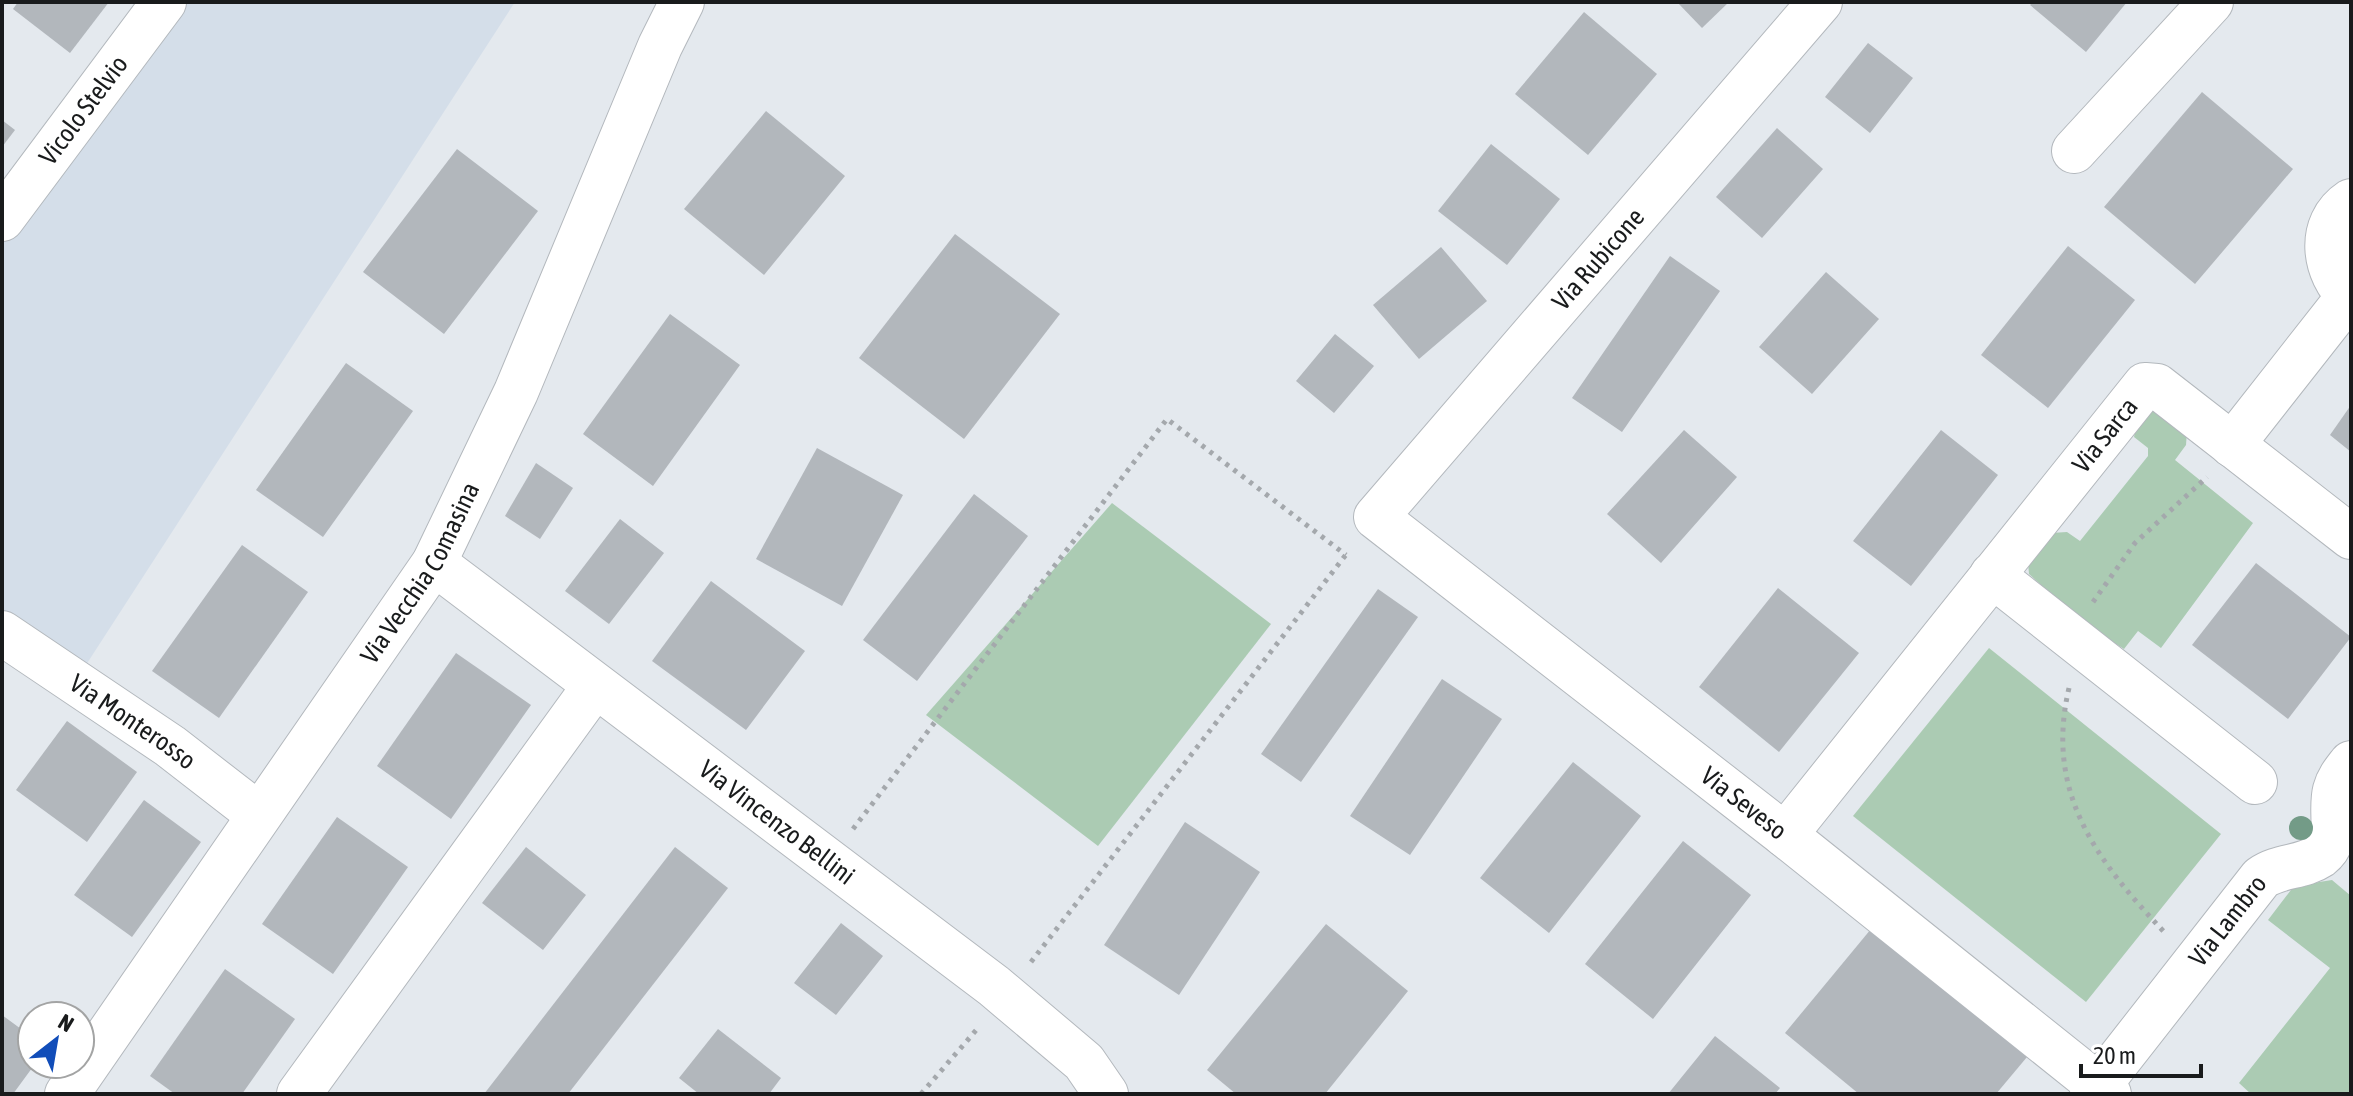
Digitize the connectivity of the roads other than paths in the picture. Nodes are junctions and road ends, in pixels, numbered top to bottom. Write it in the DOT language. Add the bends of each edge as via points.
graph roads {
  1 [pos="164,2"];
  2 [pos="682,2"];
  3 [pos="1820,2"];
  4 [pos="2211,2"];
  5 [pos="2074,151"];
  6 [pos="2351,201"];
  7 [pos="2,219"];
  8 [pos="2350,297"];
  9 [pos="2232,445"];
  10 [pos="1376,517"];
  11 [pos="2351,537"];
  12 [pos="434,563"];
  13 [pos="1992,575"];
  14 [pos="2,633"];
  15 [pos="594,687"];
  16 [pos="2351,763"];
  17 [pos="2255,782"];
  18 [pos="259,815"];
  19 [pos="1785,835"];
  20 [pos="2342,846"];
  21 [pos="2100,1092"];
  22 [pos="67,1094"];
  23 [pos="299,1094"];
  24 [pos="1106,1094"];
  1 -- 7 [label="street, Vicolo Stelvio"];
  2 -- 12 [label="street, Via Vecchia Comasina" via="516,392"];
  3 -- 10 [label="street, Via Rubicone"];
  4 -- 5 [label="street"];
  6 -- 8 [label="street" via="2333,221 2327,241 2335,280"];
  8 -- 9 [label="street"];
  9 -- 11 [label="street, Via Sarca"];
  9 -- 13 [label="street, Via Sarca" via="2157,386 2145,385"];
  10 -- 19 [label="street, Via Seveso"];
  12 -- 15 [label="street, Via Vincenzo Bellini"];
  12 -- 18 [label="street, Via Vecchia Comasina"];
  13 -- 17 [label="street"];
  13 -- 19 [label="street, Via Sarca"];
  14 -- 18 [label="street, Via Monterosso" via="170,746"];
  15 -- 23 [label="street"];
  15 -- 24 [label="street, Via Vincenzo Bellini" via="828,862 993,1010 1084,1062"];
  16 -- 20 [label="street, Via Lambro" via="2334,791"];
  18 -- 22 [label="street, Via Vecchia Comasina"];
  19 -- 21 [label="street, Via Seveso"];
  20 -- 21 [label="street, Via Lambro" via="2261,878"];
}
